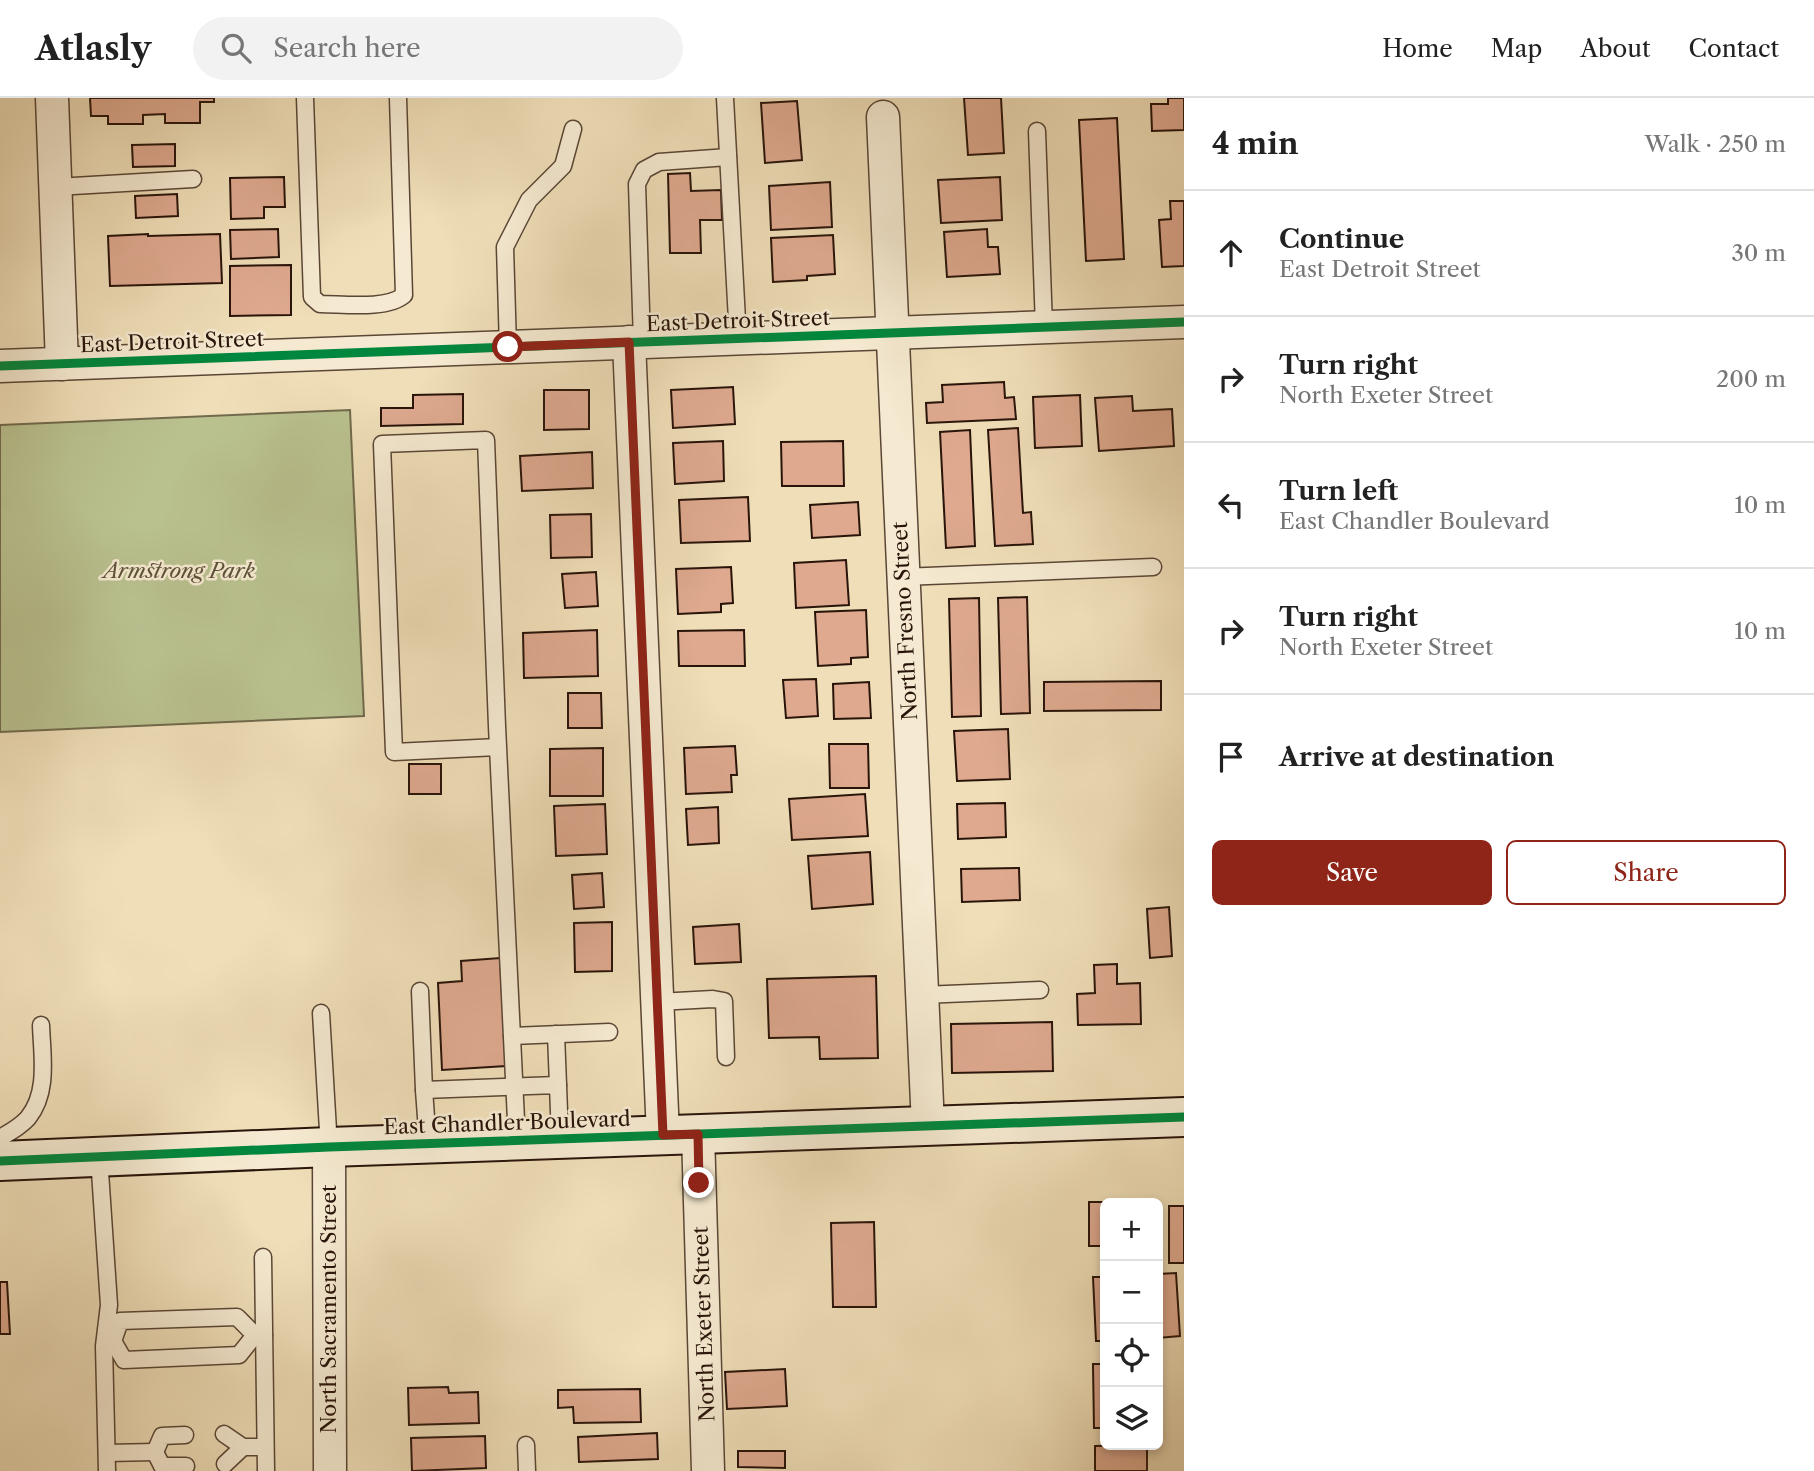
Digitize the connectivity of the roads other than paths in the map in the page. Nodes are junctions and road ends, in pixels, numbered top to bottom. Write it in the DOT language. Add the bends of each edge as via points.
graph roads {
  1 [pos="52,98"];
  2 [pos="305,98"];
  3 [pos="398,98"];
  4 [pos="725,98"];
  5 [pos="883,117"];
  6 [pos="573,129"];
  7 [pos="1037,131"];
  8 [pos="728,157"];
  9 [pos="192,179"];
  10 [pos="56,187"];
  11 [pos="1184,322"];
  12 [pos="1044,327"];
  13 [pos="891,333"];
  14 [pos="738,339"];
  15 [pos="636,342"];
  16 [pos="508,347"];
  17 [pos="62,363"];
  18 [pos="0,366"];
  19 [pos="1153,567"];
  20 [pos="902,577"];
  21 [pos="498,747"];
  22 [pos="1040,989"];
  23 [pos="420,991"];
  24 [pos="922,995"];
  25 [pos="658,1002"];
  26 [pos="321,1013"];
  27 [pos="41,1025"];
  28 [pos="608,1032"];
  29 [pos="556,1034"];
  30 [pos="512,1035"];
  31 [pos="726,1056"];
  32 [pos="558,1085"];
  33 [pos="514,1087"];
  34 [pos="424,1090"];
  35 [pos="1184,1117"];
  36 [pos="928,1126"];
  37 [pos="681,1135"];
  38 [pos="0,1138"];
  39 [pos="560,1139"];
  40 [pos="517,1140"];
  41 [pos="428,1144"];
  42 [pos="329,1147"];
  43 [pos="99,1157"];
  44 [pos="0,1161"];
  45 [pos="262,1257"];
  46 [pos="259,1335"];
  47 [pos="107,1345"];
  48 [pos="224,1434"];
  49 [pos="185,1435"];
  50 [pos="526,1445"];
  51 [pos="243,1447"];
  52 [pos="265,1447"];
  53 [pos="155,1452"];
  54 [pos="107,1453"];
  55 [pos="225,1464"];
  56 [pos="186,1466"];
  57 [pos="107,1471"];
  58 [pos="266,1471"];
  59 [pos="330,1471"];
  60 [pos="527,1471"];
  61 [pos="708,1471"];
  1 -- 10 [label="street"];
  2 -- 3 [label="lane" via="313,296 320,304 373,304 404,295"];
  4 -- 8 [label="lane"];
  5 -- 13 [label="street, North Fresno Street"];
  6 -- 16 [label="lane" via="563,166 529,200 505,247"];
  7 -- 12 [label="lane"];
  8 -- 14 [label="lane"];
  8 -- 15 [label="lane" via="659,162 643,170 637,184"];
  9 -- 10 [label="lane"];
  10 -- 17 [label="street"];
  11 -- 12 [label="street, East Detroit Street"];
  12 -- 13 [label="street, East Detroit Street"];
  13 -- 14 [label="street, East Detroit Street"];
  13 -- 20 [label="street, North Fresno Street"];
  14 -- 15 [label="street, East Detroit Street"];
  15 -- 16 [label="street, East Detroit Street"];
  15 -- 25 [label="street, North Exeter Street"];
  16 -- 17 [label="street, East Detroit Street"];
  17 -- 18 [label="street, East Detroit Street"];
  19 -- 20 [label="lane"];
  20 -- 24 [label="street, North Fresno Street"];
  21 -- 21 [label="lane" via="486,440 382,444 394,752"];
  21 -- 30 [label="lane"];
  22 -- 24 [label="lane"];
  23 -- 34 [label="lane"];
  24 -- 36 [label="street, North Fresno Street"];
  25 -- 31 [label="lane" via="724,1001"];
  25 -- 37 [label="street, North Exeter Street"];
  26 -- 42 [label="lane"];
  27 -- 38 [label="lane" via="43,1081 38,1097 27,1119"];
  28 -- 29 [label="lane"];
  29 -- 30 [label="lane"];
  29 -- 32 [label="lane"];
  30 -- 33 [label="lane"];
  32 -- 33 [label="lane"];
  32 -- 39 [label="lane"];
  33 -- 34 [label="lane"];
  33 -- 40 [label="lane"];
  34 -- 41 [label="lane"];
  35 -- 36 [label="main road, East Chandler Boulevard"];
  36 -- 37 [label="main road, East Chandler Boulevard"];
  37 -- 39 [label="main road, East Chandler Boulevard"];
  37 -- 61 [label="street, North Exeter Street"];
  39 -- 40 [label="main road, East Chandler Boulevard"];
  40 -- 41 [label="main road, East Chandler Boulevard"];
  41 -- 42 [label="main road, East Chandler Boulevard"];
  42 -- 43 [label="main road, East Chandler Boulevard"];
  42 -- 59 [label="street, North Sacramento Street"];
  43 -- 44 [label="main road, East Chandler Boulevard"];
  43 -- 47 [label="lane" via="109,1305"];
  45 -- 46 [label="lane"];
  46 -- 47 [label="lane" via="239,1355 124,1360"];
  46 -- 47 [label="lane" via="237,1317 120,1321"];
  46 -- 52 [label="lane"];
  47 -- 54 [label="lane"];
  48 -- 51 [label="lane"];
  49 -- 53 [label="lane" via="163,1436"];
  50 -- 60 [label="lane"];
  51 -- 52 [label="lane"];
  51 -- 55 [label="lane"];
  52 -- 58 [label="lane"];
  53 -- 54 [label="lane"];
  53 -- 56 [label="lane" via="162,1466"];
  54 -- 57 [label="lane"];
}
